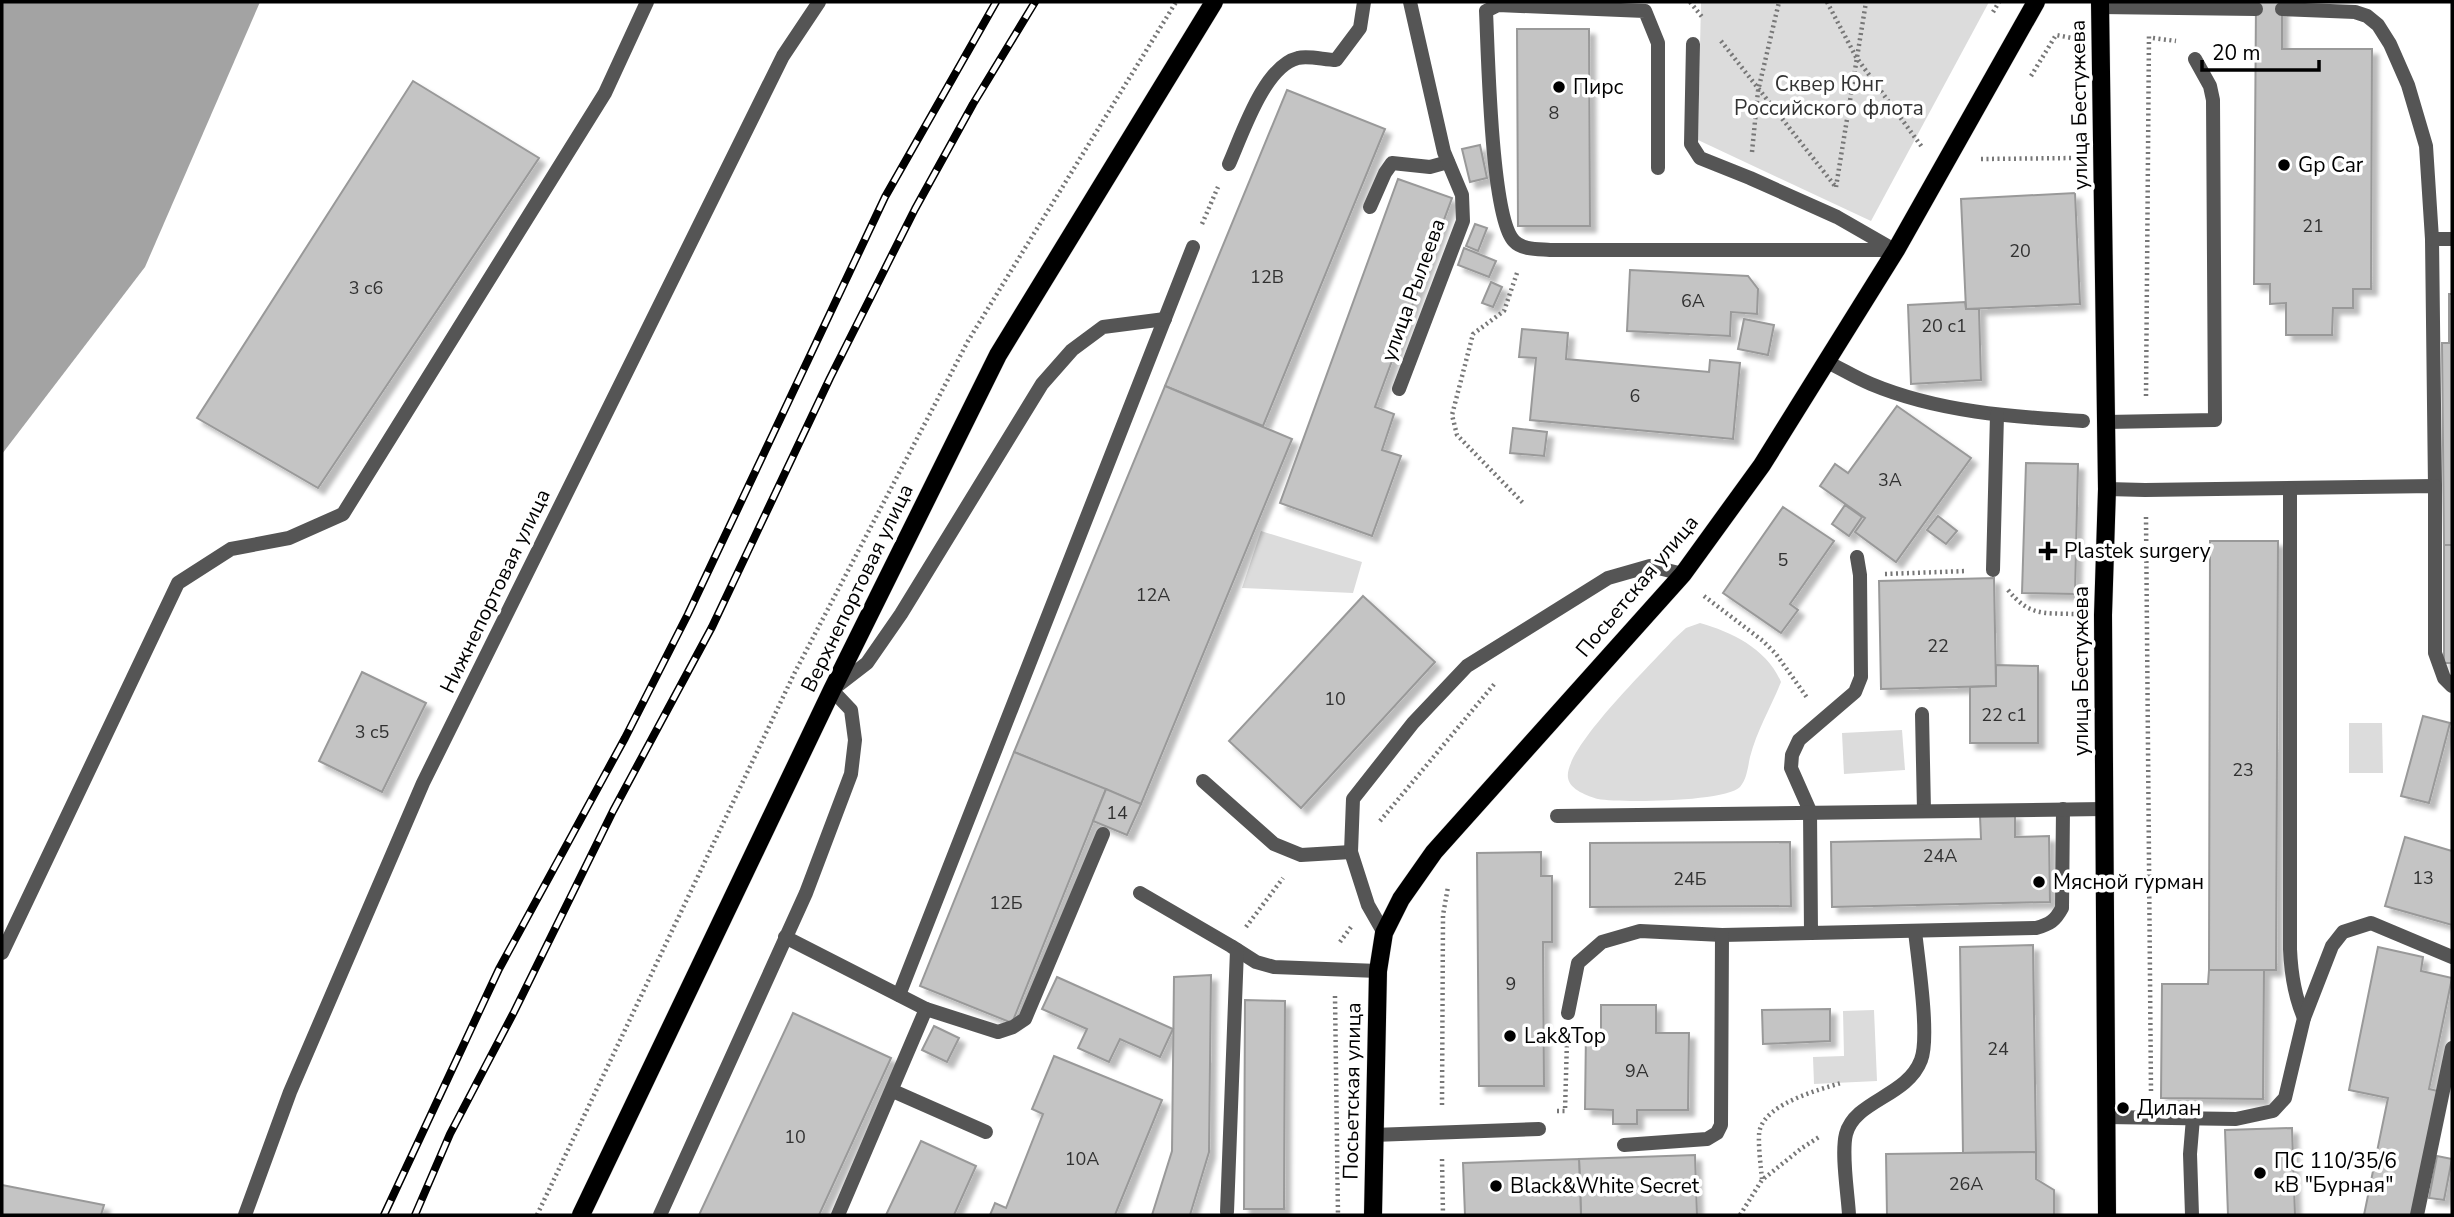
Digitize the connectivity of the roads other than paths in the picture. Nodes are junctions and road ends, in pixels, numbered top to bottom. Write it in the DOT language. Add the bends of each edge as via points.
graph roads {
  1 [pos="647,2"];
  2 [pos="819,2"];
  3 [pos="1214,2"];
  4 [pos="1364,2"];
  5 [pos="1410,2"];
  6 [pos="2036,2"];
  7 [pos="2100,5"];
  8 [pos="2315,6"];
  9 [pos="2256,9"];
  10 [pos="2282,9"];
  11 [pos="1693,44"];
  12 [pos="2195,59"];
  13 [pos="1448,162"];
  14 [pos="1229,164"];
  15 [pos="1658,168"];
  16 [pos="1370,207"];
  17 [pos="2432,239"];
  18 [pos="2452,239"];
  19 [pos="1193,247"];
  20 [pos="1896,250"];
  21 [pos="1165,319"];
  22 [pos="1827,362"];
  23 [pos="1399,388"];
  24 [pos="1997,415"];
  25 [pos="2083,421"];
  26 [pos="2106,422"];
  27 [pos="2435,486"];
  28 [pos="2107,489"];
  29 [pos="2290,489"];
  30 [pos="1857,557"];
  31 [pos="1993,570"];
  32 [pos="1683,574"];
  33 [pos="2452,686"];
  34 [pos="832,691"];
  35 [pos="1922,715"];
  36 [pos="1203,780"];
  37 [pos="2063,809"];
  38 [pos="2104,809"];
  39 [pos="1810,811"];
  40 [pos="1924,811"];
  41 [pos="1557,816"];
  42 [pos="1103,834"];
  43 [pos="1351,852"];
  44 [pos="1140,893"];
  45 [pos="1915,931"];
  46 [pos="1384,933"];
  47 [pos="1811,933"];
  48 [pos="1722,935"];
  49 [pos="785,937"];
  50 [pos="1234,948"];
  51 [pos="2,953"];
  52 [pos="2452,957"];
  53 [pos="1378,971"];
  54 [pos="899,995"];
  55 [pos="926,1009"];
  56 [pos="1568,1013"];
  57 [pos="2304,1018"];
  58 [pos="2452,1048"];
  59 [pos="893,1091"];
  60 [pos="2106,1117"];
  61 [pos="2193,1118"];
  62 [pos="1539,1129"];
  63 [pos="986,1132"];
  64 [pos="1373,1135"];
  65 [pos="1624,1145"];
  66 [pos="1227,1212"];
  67 [pos="245,1215"];
  68 [pos="580,1215"];
  69 [pos="660,1215"];
  70 [pos="838,1215"];
  71 [pos="1373,1215"];
  72 [pos="1849,1215"];
  73 [pos="2107,1215"];
  74 [pos="2192,1215"];
  75 [pos="2417,1215"];
  1 -- 51 [label="street" via="605,93 343,514 289,538 231,549 178,583"];
  2 -- 67 [label="street, Нижнепортовая улица" via="783,57 423,783 290,1091"];
  3 -- 34 [label="main road, Верхнепортовая улица" via="998,355"];
  4 -- 14 [label="street" via="1360,28 1336,60 1298,58 1278,69 1260,96"];
  5 -- 13 [label="street, улица Рылеева"];
  6 -- 20 [label="main road, Посьетская улица"];
  7 -- 9 [label="street"];
  7 -- 26 [label="main road, улица Бестужева"];
  8 -- 10 [label="street"];
  8 -- 17 [label="street" via="2367,16 2390,44 2426,146"];
  11 -- 20 [label="street" via="1691,144 1700,158 1837,217"];
  12 -- 26 [label="street" via="2213,100 2215,420"];
  13 -- 16 [label="street" via="1430,167 1392,163"];
  13 -- 23 [label="street, улица Рылеева" via="1462,195 1463,222"];
  15 -- 20 [label="street" via="1658,43 1645,11 1498,5 1486,11 1492,135 1504,226 1515,243 1550,250"];
  17 -- 18 [label="street"];
  17 -- 27 [label="street"];
  19 -- 21 [label="street"];
  20 -- 22 [label="main road, Посьетская улица"];
  21 -- 34 [label="street" via="1103,327 1072,350 1042,384 867,663"];
  21 -- 54 [label="street"];
  22 -- 24 [label="street" via="1899,394"];
  22 -- 32 [label="main road, Посьетская улица" via="1762,465"];
  24 -- 25 [label="street"];
  24 -- 31 [label="street"];
  26 -- 28 [label="main road, улица Бестужева"];
  27 -- 29 [label="street"];
  27 -- 33 [label="street" via="2435,653"];
  28 -- 29 [label="street"];
  28 -- 38 [label="main road, улица Бестужева"];
  29 -- 57 [label="street" via="2290,949"];
  30 -- 39 [label="street" via="1861,677 1855,692 1799,740 1792,755 1791,768"];
  32 -- 43 [label="street" via="1650,566 1608,578 1467,666 1413,723 1353,799"];
  32 -- 46 [label="main road, Посьетская улица" via="1434,852 1401,898"];
  34 -- 49 [label="street" via="850,710 855,740 851,774"];
  34 -- 68 [label="main road, Верхнепортовая улица"];
  35 -- 40 [label="street"];
  36 -- 43 [label="street" via="1274,844 1301,855"];
  37 -- 38 [label="street"];
  37 -- 40 [label="street"];
  37 -- 45 [label="street" via="2062,908 2049,925"];
  38 -- 60 [label="main road, улица Бестужева"];
  39 -- 40 [label="street"];
  39 -- 41 [label="street"];
  39 -- 47 [label="street"];
  42 -- 55 [label="street" via="1025,1020 998,1032"];
  43 -- 46 [label="street" via="1368,905"];
  44 -- 50 [label="street"];
  45 -- 47 [label="street"];
  45 -- 72 [label="street" via="1922,1059 1898,1090 1852,1122 1845,1148"];
  46 -- 53 [label="main road, Посьетская улица"];
  47 -- 48 [label="street"];
  48 -- 56 [label="street" via="1640,931 1602,942 1578,963"];
  48 -- 65 [label="street" via="1721,1125 1707,1139"];
  49 -- 54 [label="street"];
  49 -- 69 [label="street"];
  50 -- 53 [label="street" via="1274,967"];
  50 -- 66 [label="street"];
  52 -- 57 [label="street" via="2371,923 2343,932 2332,946"];
  53 -- 64 [label="main road, Посьетская улица"];
  54 -- 55 [label="street"];
  55 -- 59 [label="street"];
  57 -- 61 [label="street" via="2285,1098 2273,1111 2236,1119"];
  58 -- 75 [label="street"];
  59 -- 63 [label="street"];
  59 -- 70 [label="street"];
  60 -- 61 [label="street"];
  60 -- 73 [label="main road, улица Бестужева"];
  61 -- 74 [label="street"];
  62 -- 64 [label="street"];
  64 -- 71 [label="main road, Посьетская улица"];
}
